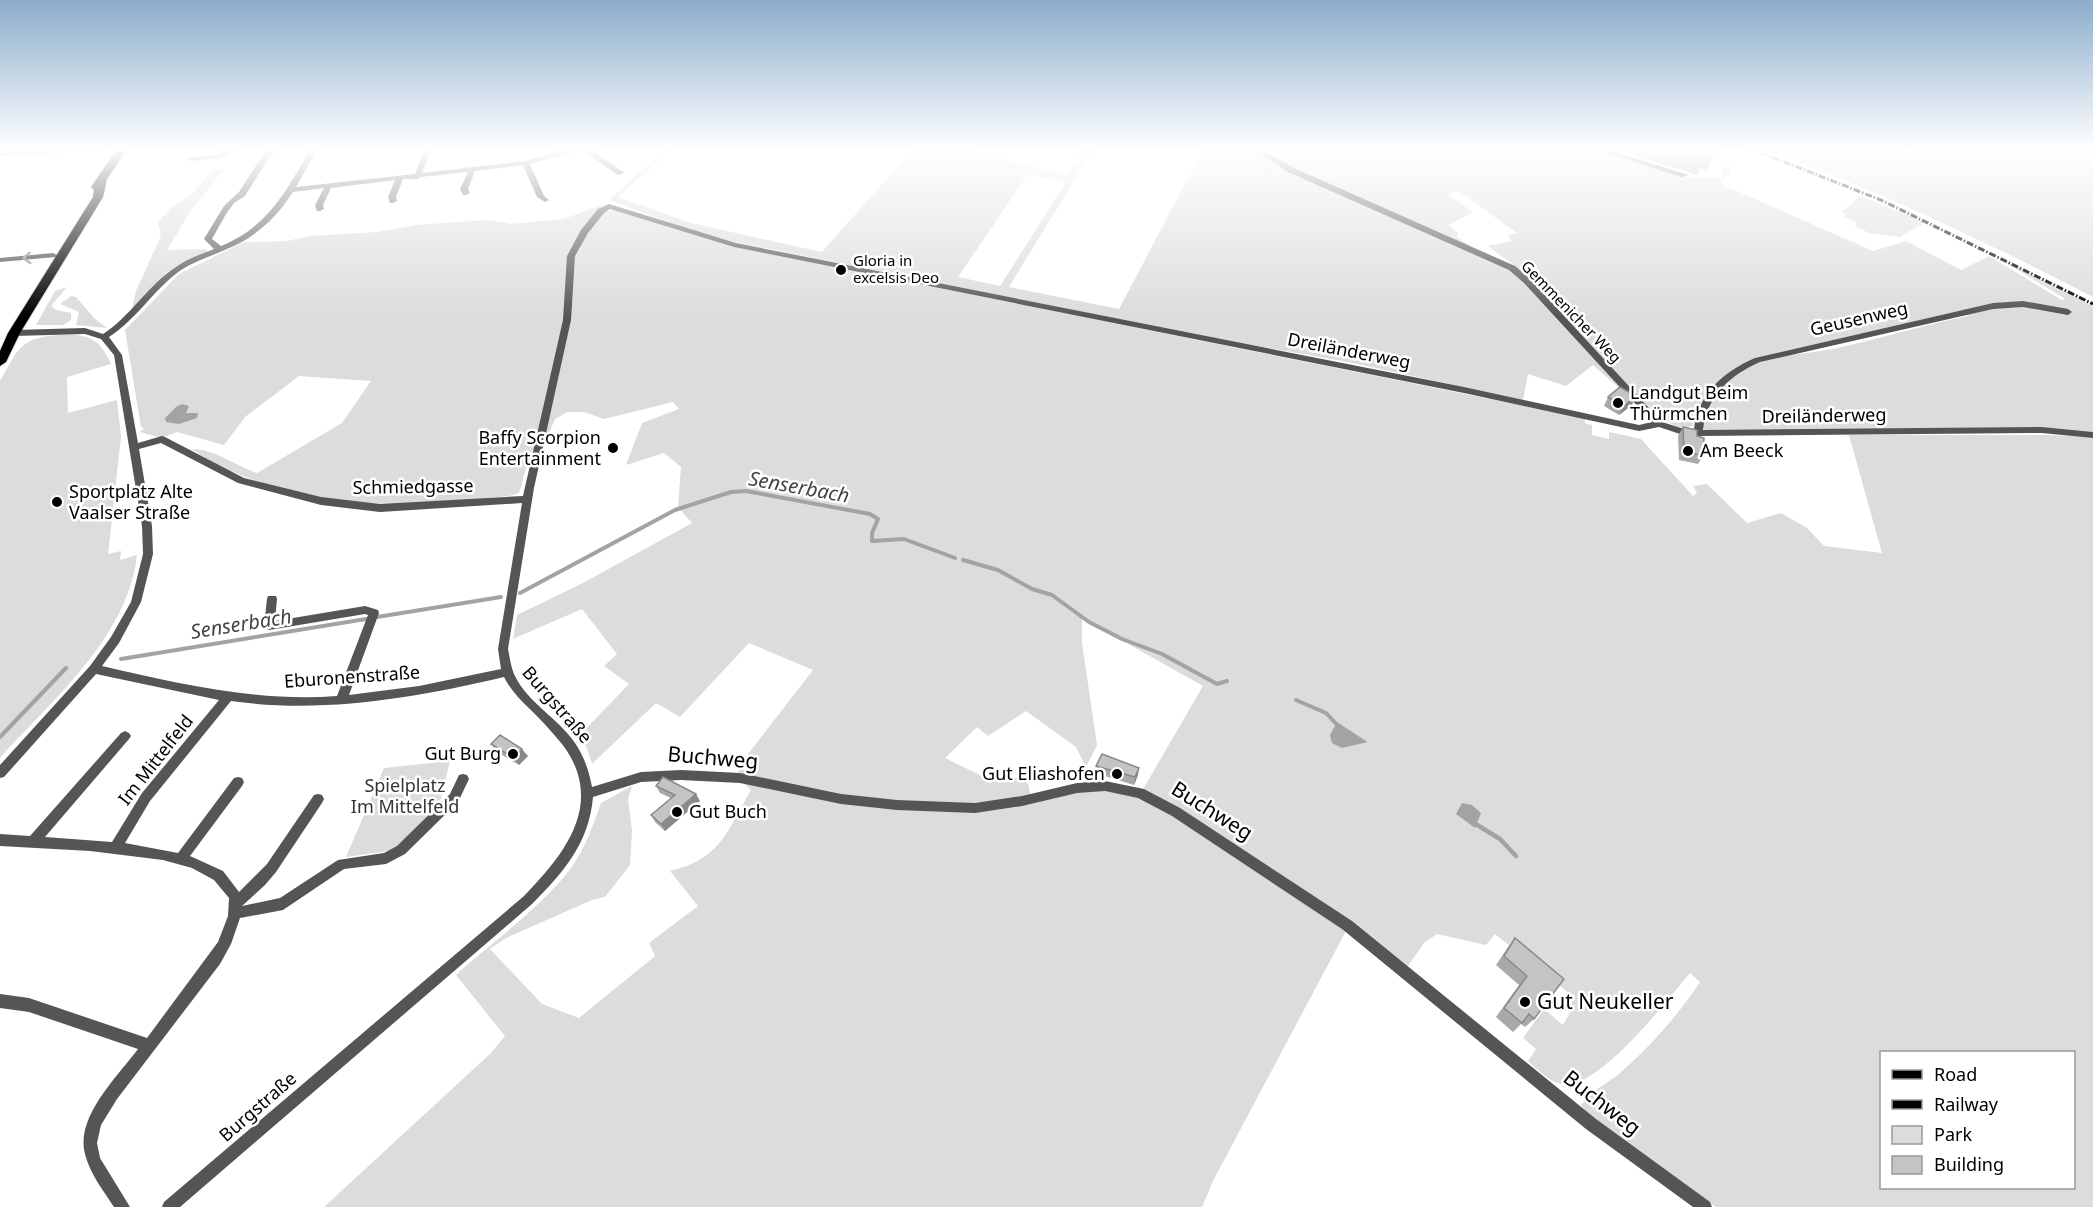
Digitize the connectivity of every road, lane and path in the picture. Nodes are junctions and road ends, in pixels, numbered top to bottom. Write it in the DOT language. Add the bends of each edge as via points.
graph roads {
  1 [pos="86,204"];
  2 [pos="93,204"];
  3 [pos="230,204"];
  4 [pos="281,204"];
  5 [pos="319,204"];
  6 [pos="1368,204"];
  7 [pos="609,206"];
  8 [pos="320,208"];
  9 [pos="219,249"];
  10 [pos="53,255"];
  11 [pos="0,260"];
  12 [pos="36,297"];
  13 [pos="2068,312"];
  14 [pos="14,333"];
  15 [pos="104,337"];
  16 [pos="0,346"];
  17 [pos="0,362"];
  18 [pos="1659,424"];
  19 [pos="1698,433"];
  20 [pos="2093,435"];
  21 [pos="134,447"];
  22 [pos="527,499"];
  23 [pos="272,600"];
  24 [pos="94,669"];
  25 [pos="506,672"];
  26 [pos="229,696"];
  27 [pos="341,700"];
  28 [pos="125,736"];
  29 [pos="0,773"];
  30 [pos="463,779"];
  31 [pos="238,782"];
  32 [pos="588,794"];
  33 [pos="318,799"];
  34 [pos="0,840"];
  35 [pos="32,843"];
  36 [pos="114,849"];
  37 [pos="182,857"];
  38 [pos="235,907"];
  39 [pos="0,1001"];
  40 [pos="150,1046"];
  41 [pos="123,1207"];
  42 [pos="169,1207"];
  43 [pos="1705,1207"];
  1 -- 10 [label="main road"];
  2 -- 12 [label="main road"];
  3 -- 9 [label="street" via="208,239"];
  4 -- 9 [label="street" via="268,222 240,241"];
  5 -- 8 [label="street"];
  6 -- 18 [label="street, Gemmenicher Weg" via="1512,268"];
  7 -- 18 [label="street, Dreiländerweg" via="764,251 1639,428"];
  7 -- 22 [label="street, Burgstraße" via="584,232 571,255 567,321"];
  9 -- 15 [label="street" via="172,273 128,320"];
  10 -- 11 [label="street, one-way"];
  10 -- 12 [label="main road" via="37,286"];
  12 -- 14 [label="main road"];
  13 -- 19 [label="street, Geusenweg" via="2023,304 1993,306 1758,360 1734,371 1715,389 1703,411"];
  14 -- 15 [label="street" via="67,329"];
  14 -- 16 [label="main road"];
  14 -- 17 [label="main road"];
  15 -- 21 [label="street" via="118,355"];
  18 -- 19 [label="street, Dreiländerweg"];
  19 -- 20 [label="street, Dreiländerweg" via="2042,430"];
  21 -- 22 [label="street, Schmiedgasse" via="162,439 241,480 353,506 414,507"];
  21 -- 24 [label="street" via="147,526 147,565 132,610"];
  22 -- 25 [label="street, Burgstraße" via="504,635"];
  23 -- 27 [label="street" via="269,626 365,610 374,613"];
  24 -- 26 [label="street, Eburonenstraße"];
  24 -- 29 [label="street"];
  25 -- 27 [label="street, Eburonenstraße" via="414,692"];
  25 -- 32 [label="street, Burgstraße" via="513,687 572,746 583,768"];
  26 -- 27 [label="street, Eburonenstraße"];
  26 -- 36 [label="street, Im Mittelfeld" via="146,797"];
  28 -- 35 [label="street"];
  30 -- 38 [label="street" via="454,798 401,850 386,858 342,864 283,904"];
  31 -- 37 [label="street"];
  32 -- 42 [label="street, Burgstraße" via="581,831 569,855 544,885"];
  32 -- 43 [label="street, Buchweg" via="641,777 681,775 740,778 841,799 897,805 975,808 1105,786 1140,793 1176,812 1347,925 1591,1124"];
  33 -- 38 [label="street" via="266,876"];
  34 -- 35 [label="street"];
  35 -- 36 [label="street"];
  36 -- 37 [label="street"];
  37 -- 38 [label="street" via="205,866 228,882"];
  38 -- 40 [label="street" via="219,953"];
  39 -- 40 [label="street" via="29,1005"];
  40 -- 41 [label="street" via="98,1116 89,1142 95,1164"];
}
